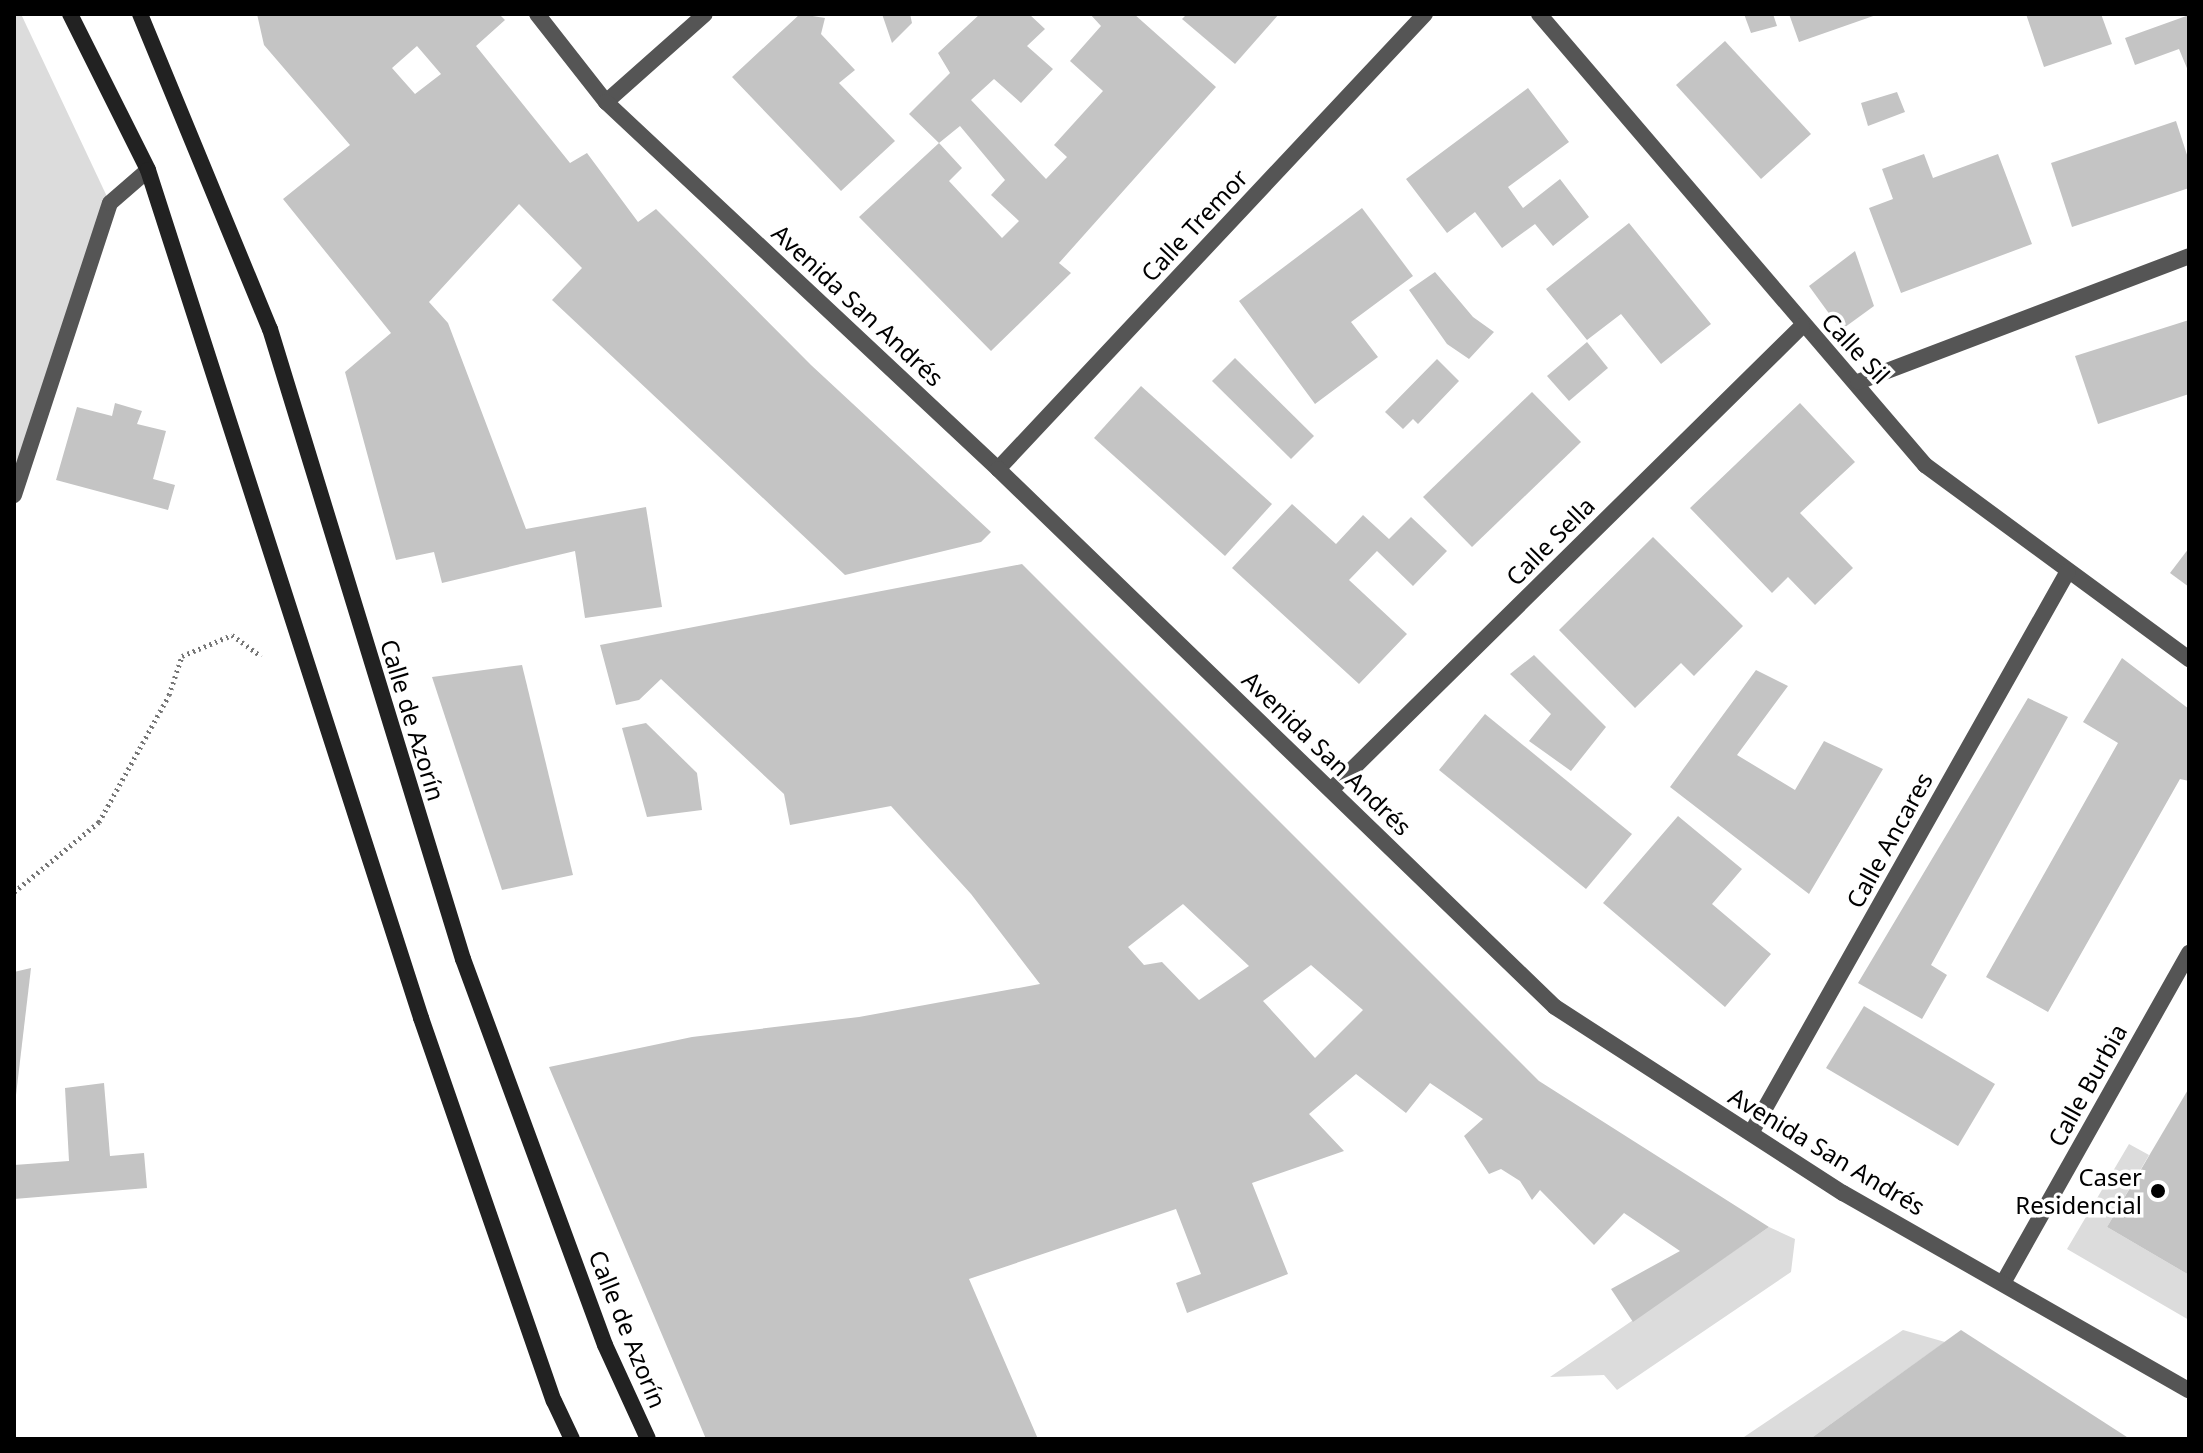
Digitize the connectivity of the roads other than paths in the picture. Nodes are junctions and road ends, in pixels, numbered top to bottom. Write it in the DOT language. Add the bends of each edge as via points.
graph roads {
  1 [pos="70,14"];
  2 [pos="140,14"];
  3 [pos="537,14"];
  4 [pos="705,14"];
  5 [pos="1425,14"];
  6 [pos="1539,14"];
  7 [pos="606,102"];
  8 [pos="148,170"];
  9 [pos="2189,256"];
  10 [pos="1802,326"];
  11 [pos="1858,382"];
  12 [pos="998,469"];
  13 [pos="14,495"];
  14 [pos="2068,571"];
  15 [pos="2189,659"];
  16 [pos="1331,790"];
  17 [pos="2189,953"];
  18 [pos="1751,1133"];
  19 [pos="2003,1283"];
  20 [pos="2189,1390"];
  21 [pos="572,1439"];
  22 [pos="648,1439"];
  1 -- 8 [label="main road"];
  2 -- 22 [label="main road, Calle de Azorín" via="270,329 463,959 605,1345"];
  3 -- 7 [label="street, Avenida San Andrés"];
  4 -- 7 [label="street"];
  5 -- 12 [label="street, Calle Tremor"];
  6 -- 10 [label="street, Calle Sil"];
  7 -- 12 [label="street, Avenida San Andrés"];
  8 -- 13 [label="street" via="110,203"];
  8 -- 21 [label="main road" via="416,1003 554,1401"];
  9 -- 11 [label="street"];
  10 -- 11 [label="street, Calle Sil"];
  10 -- 16 [label="street, Calle Sella"];
  11 -- 14 [label="street, Calle Sil" via="1925,465"];
  12 -- 16 [label="street, Avenida San Andrés"];
  14 -- 15 [label="street, Calle Sil"];
  14 -- 18 [label="street, Calle Ancares"];
  16 -- 18 [label="street, Avenida San Andrés" via="1555,1007"];
  17 -- 19 [label="street, Calle Burbia"];
  18 -- 19 [label="street, Avenida San Andrés" via="1843,1193"];
  19 -- 20 [label="street, Avenida San Andrés"];
}
